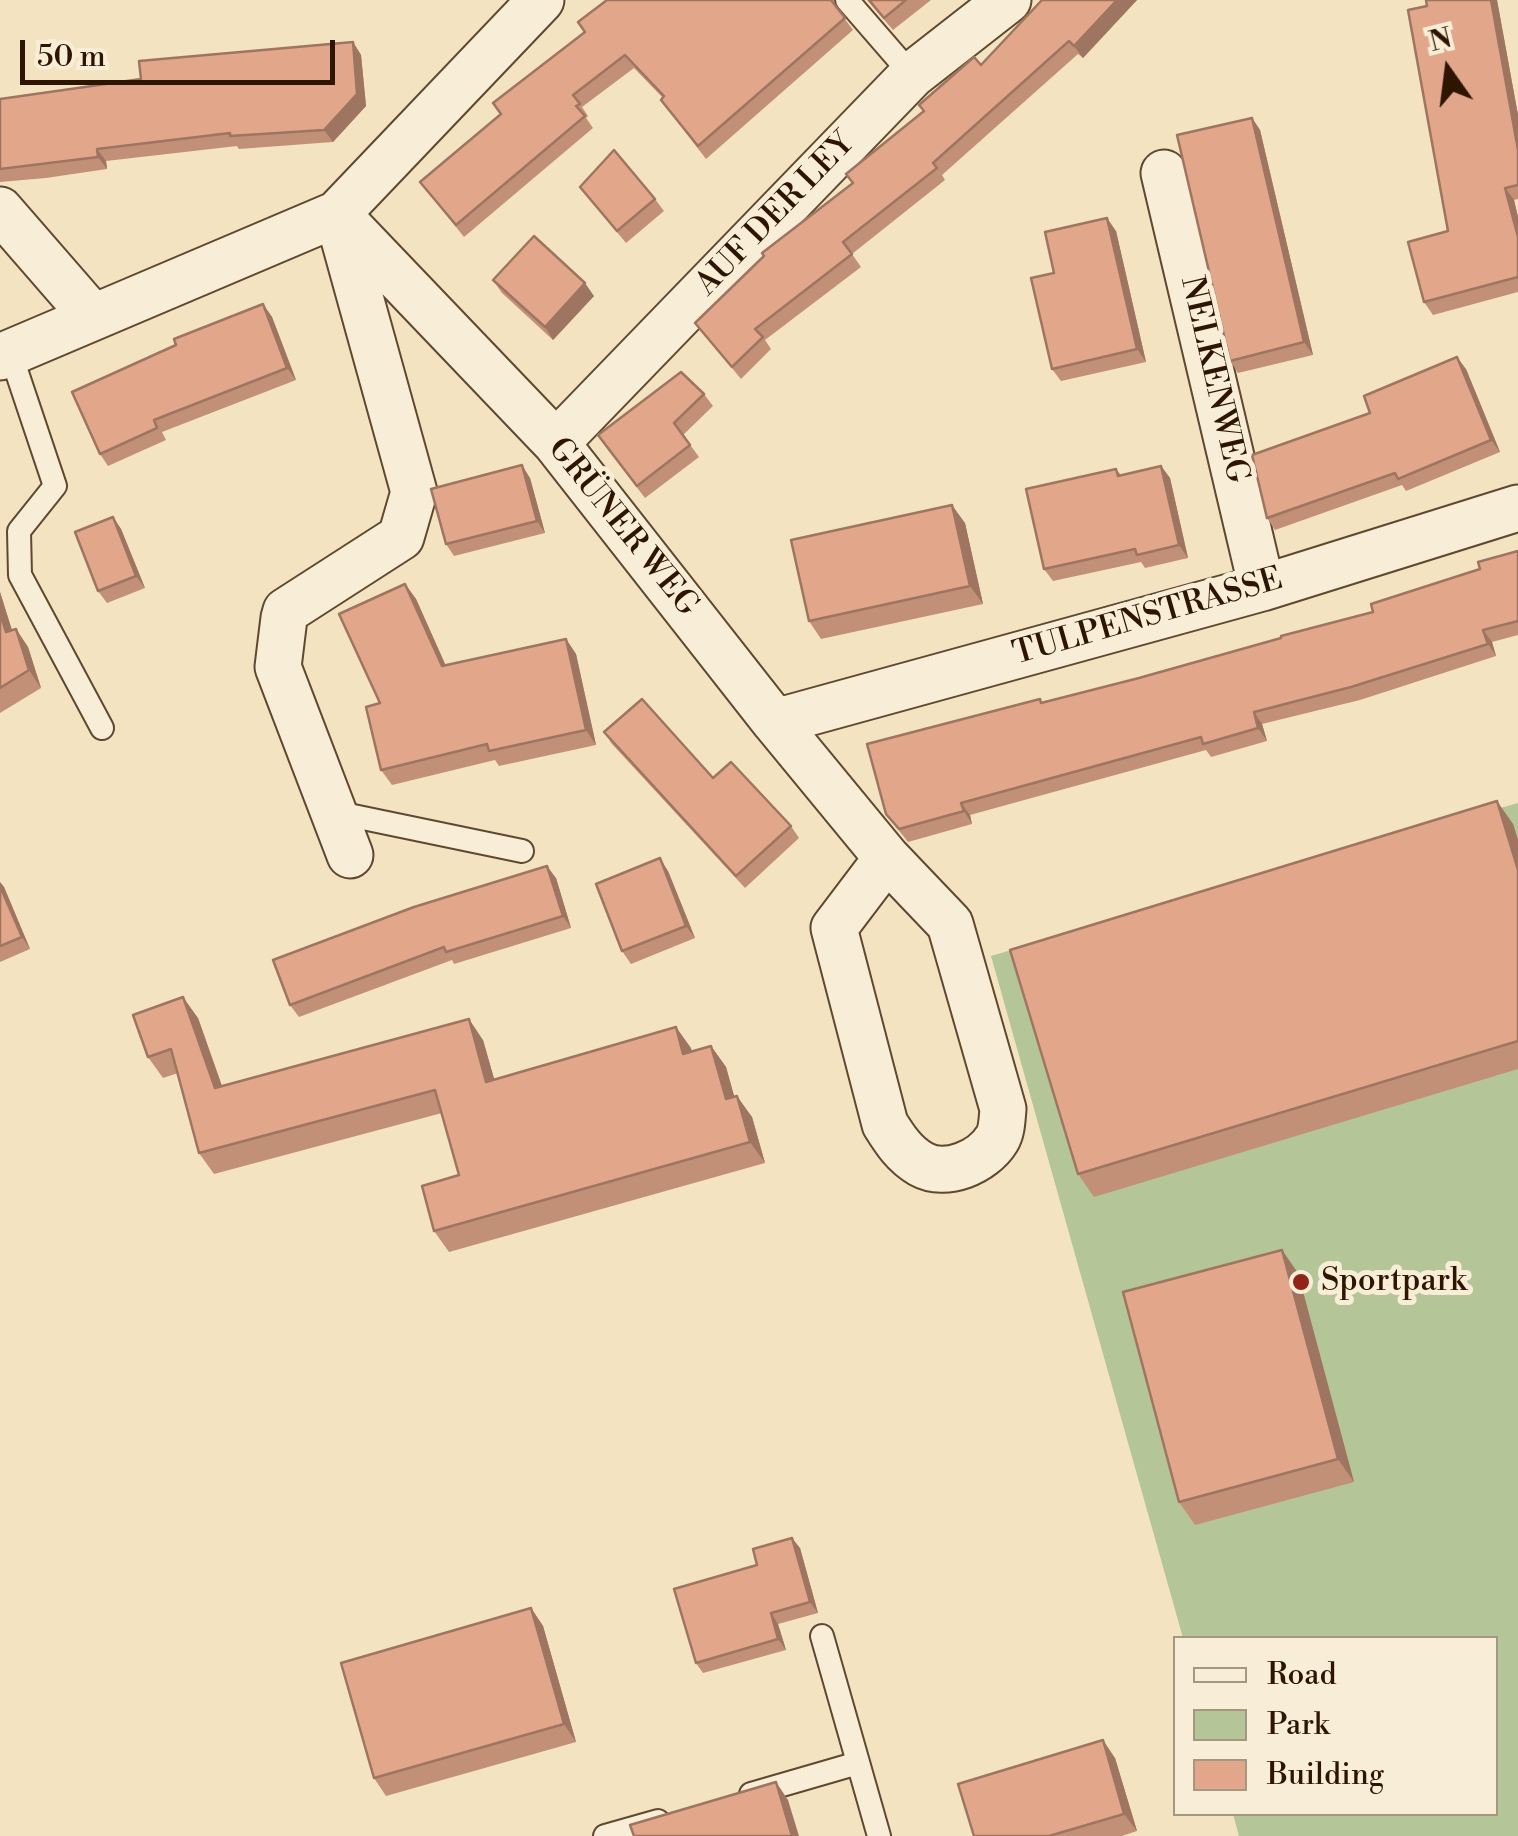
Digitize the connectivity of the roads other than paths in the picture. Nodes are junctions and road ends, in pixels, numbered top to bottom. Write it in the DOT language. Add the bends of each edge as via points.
graph roads {
  1 [pos="541,0"];
  2 [pos="847,0"];
  3 [pos="1008,0"];
  4 [pos="912,75"];
  5 [pos="1164,173"];
  6 [pos="0,210"];
  7 [pos="337,214"];
  8 [pos="93,317"];
  9 [pos="5,354"];
  10 [pos="556,443"];
  11 [pos="1518,508"];
  12 [pos="1262,588"];
  13 [pos="775,722"];
  14 [pos="102,728"];
  15 [pos="334,812"];
  16 [pos="522,851"];
  17 [pos="350,854"];
  18 [pos="888,858"];
  19 [pos="822,1636"];
  20 [pos="858,1763"];
  21 [pos="732,1800"];
  22 [pos="677,1815"];
  23 [pos="605,1836"];
  24 [pos="879,1836"];
  1 -- 7 [label="street"];
  2 -- 4 [label="lane"];
  3 -- 4 [label="street, AUF DER LEY"];
  4 -- 10 [label="street, AUF DER LEY"];
  5 -- 12 [label="street, NELKENWEG"];
  6 -- 8 [label="street"];
  7 -- 8 [label="street"];
  7 -- 10 [label="street, GRÜNER WEG"];
  7 -- 15 [label="street" via="414,492 401,536 286,611 278,667"];
  8 -- 9 [label="street"];
  9 -- 14 [label="lane" via="54,486 19,531 20,575"];
  10 -- 13 [label="street, GRÜNER WEG"];
  11 -- 12 [label="street, TULPENSTRASSE"];
  12 -- 13 [label="street, TULPENSTRASSE"];
  13 -- 18 [label="street, GRÜNER WEG"];
  15 -- 16 [label="lane"];
  15 -- 17 [label="street"];
  18 -- 18 [label="street, GRÜNER WEG" via="950,924 1003,1109 999,1137 982,1158 950,1169 925,1167 900,1148 885,1124 834,928"];
  19 -- 20 [label="lane"];
  20 -- 21 [label="lane"];
  20 -- 24 [label="lane"];
  22 -- 23 [label="lane"];
}
